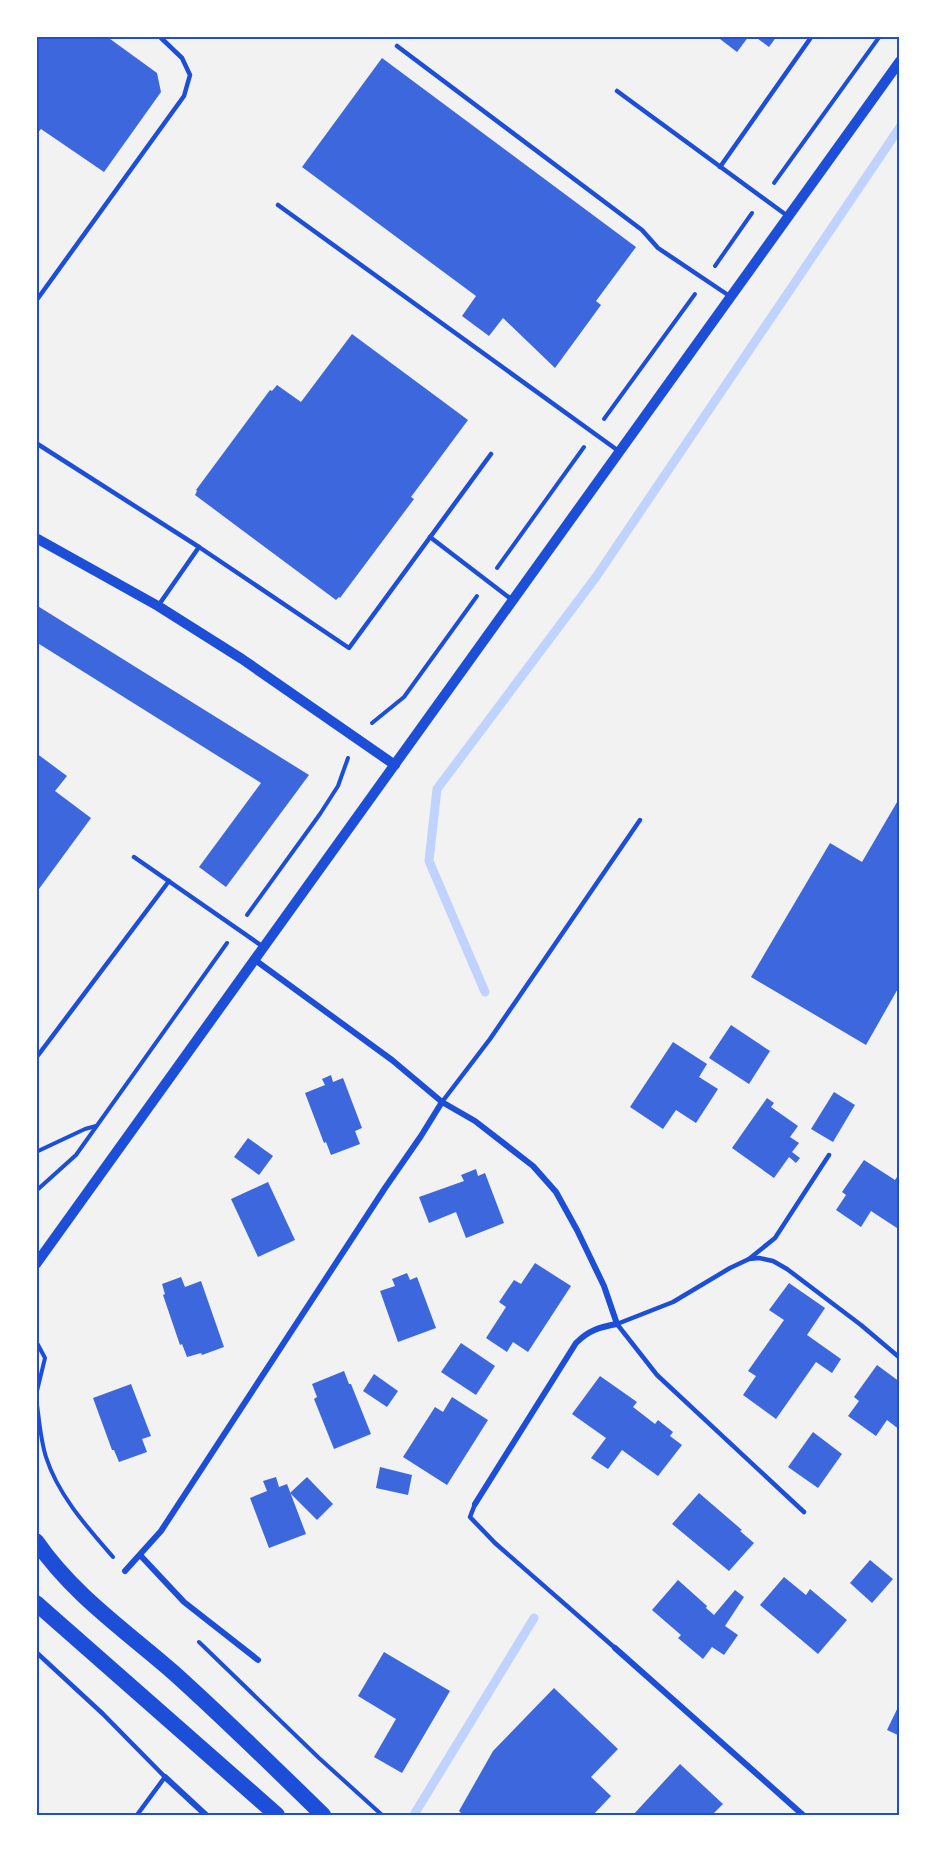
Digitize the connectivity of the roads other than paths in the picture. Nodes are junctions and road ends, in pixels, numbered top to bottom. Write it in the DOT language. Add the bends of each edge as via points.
graph roads {
  1 [pos="159,36"];
  2 [pos="813,36"];
  3 [pos="397,46"];
  4 [pos="900,62"];
  5 [pos="616,91"];
  6 [pos="720,167"];
  7 [pos="278,205"];
  8 [pos="789,217"];
  9 [pos="731,297"];
  10 [pos="36,301"];
  11 [pos="36,443"];
  12 [pos="620,452"];
  13 [pos="491,454"];
  14 [pos="430,537"];
  15 [pos="36,538"];
  16 [pos="199,547"];
  17 [pos="513,601"];
  18 [pos="158,606"];
  19 [pos="395,765"];
  20 [pos="640,820"];
  21 [pos="134,857"];
  22 [pos="169,881"];
  23 [pos="265,948"];
  24 [pos="255,960"];
  25 [pos="36,1058"];
  26 [pos="442,1102"];
  27 [pos="829,1155"];
  28 [pos="749,1259"];
  29 [pos="36,1264"];
  30 [pos="617,1324"];
  31 [pos="900,1358"];
  32 [pos="475,1504"];
  33 [pos="804,1512"];
  34 [pos="36,1541"];
  35 [pos="140,1555"];
  36 [pos="125,1571"];
  37 [pos="36,1603"];
  38 [pos="615,1648"];
  39 [pos="36,1652"];
  40 [pos="258,1660"];
  41 [pos="165,1777"];
  42 [pos="137,1815"];
  43 [pos="206,1815"];
  44 [pos="277,1815"];
  45 [pos="323,1815"];
  46 [pos="803,1815"];
  1 -- 10 [label="lane" via="182,58 190,75 184,96"];
  2 -- 6 [label="lane"];
  3 -- 9 [label="lane" via="642,230 658,248"];
  4 -- 8 [label="street"];
  5 -- 6 [label="lane"];
  6 -- 8 [label="lane"];
  7 -- 12 [label="lane"];
  8 -- 9 [label="street"];
  9 -- 12 [label="street"];
  11 -- 16 [label="lane"];
  12 -- 17 [label="street"];
  13 -- 14 [label="lane"];
  14 -- 16 [label="lane" via="349,648"];
  14 -- 17 [label="lane"];
  15 -- 18 [label="street"];
  16 -- 18 [label="lane"];
  17 -- 19 [label="street"];
  18 -- 19 [label="street"];
  19 -- 23 [label="street"];
  20 -- 26 [label="lane" via="490,1040"];
  21 -- 22 [label="lane"];
  22 -- 23 [label="lane"];
  22 -- 25 [label="lane"];
  23 -- 24 [label="street"];
  24 -- 26 [label="street" via="392,1060"];
  24 -- 29 [label="street"];
  26 -- 30 [label="street" via="475,1120 545,1178 577,1230"];
  26 -- 35 [label="street" via="161,1531"];
  27 -- 28 [label="lane" via="775,1238"];
  28 -- 30 [label="lane" via="673,1302"];
  28 -- 31 [label="lane" via="773,1261 787,1269"];
  30 -- 32 [label="street" via="586,1333 576,1343"];
  30 -- 33 [label="lane" via="657,1375"];
  32 -- 38 [label="lane" via="470,1517 495,1543"];
  34 -- 45 [label="highway" via="111,1622 174,1673"];
  35 -- 36 [label="street"];
  35 -- 40 [label="street" via="184,1602"];
  37 -- 44 [label="highway"];
  38 -- 46 [label="street"];
  39 -- 41 [label="lane"];
  41 -- 42 [label="lane"];
  41 -- 43 [label="street"];
}
